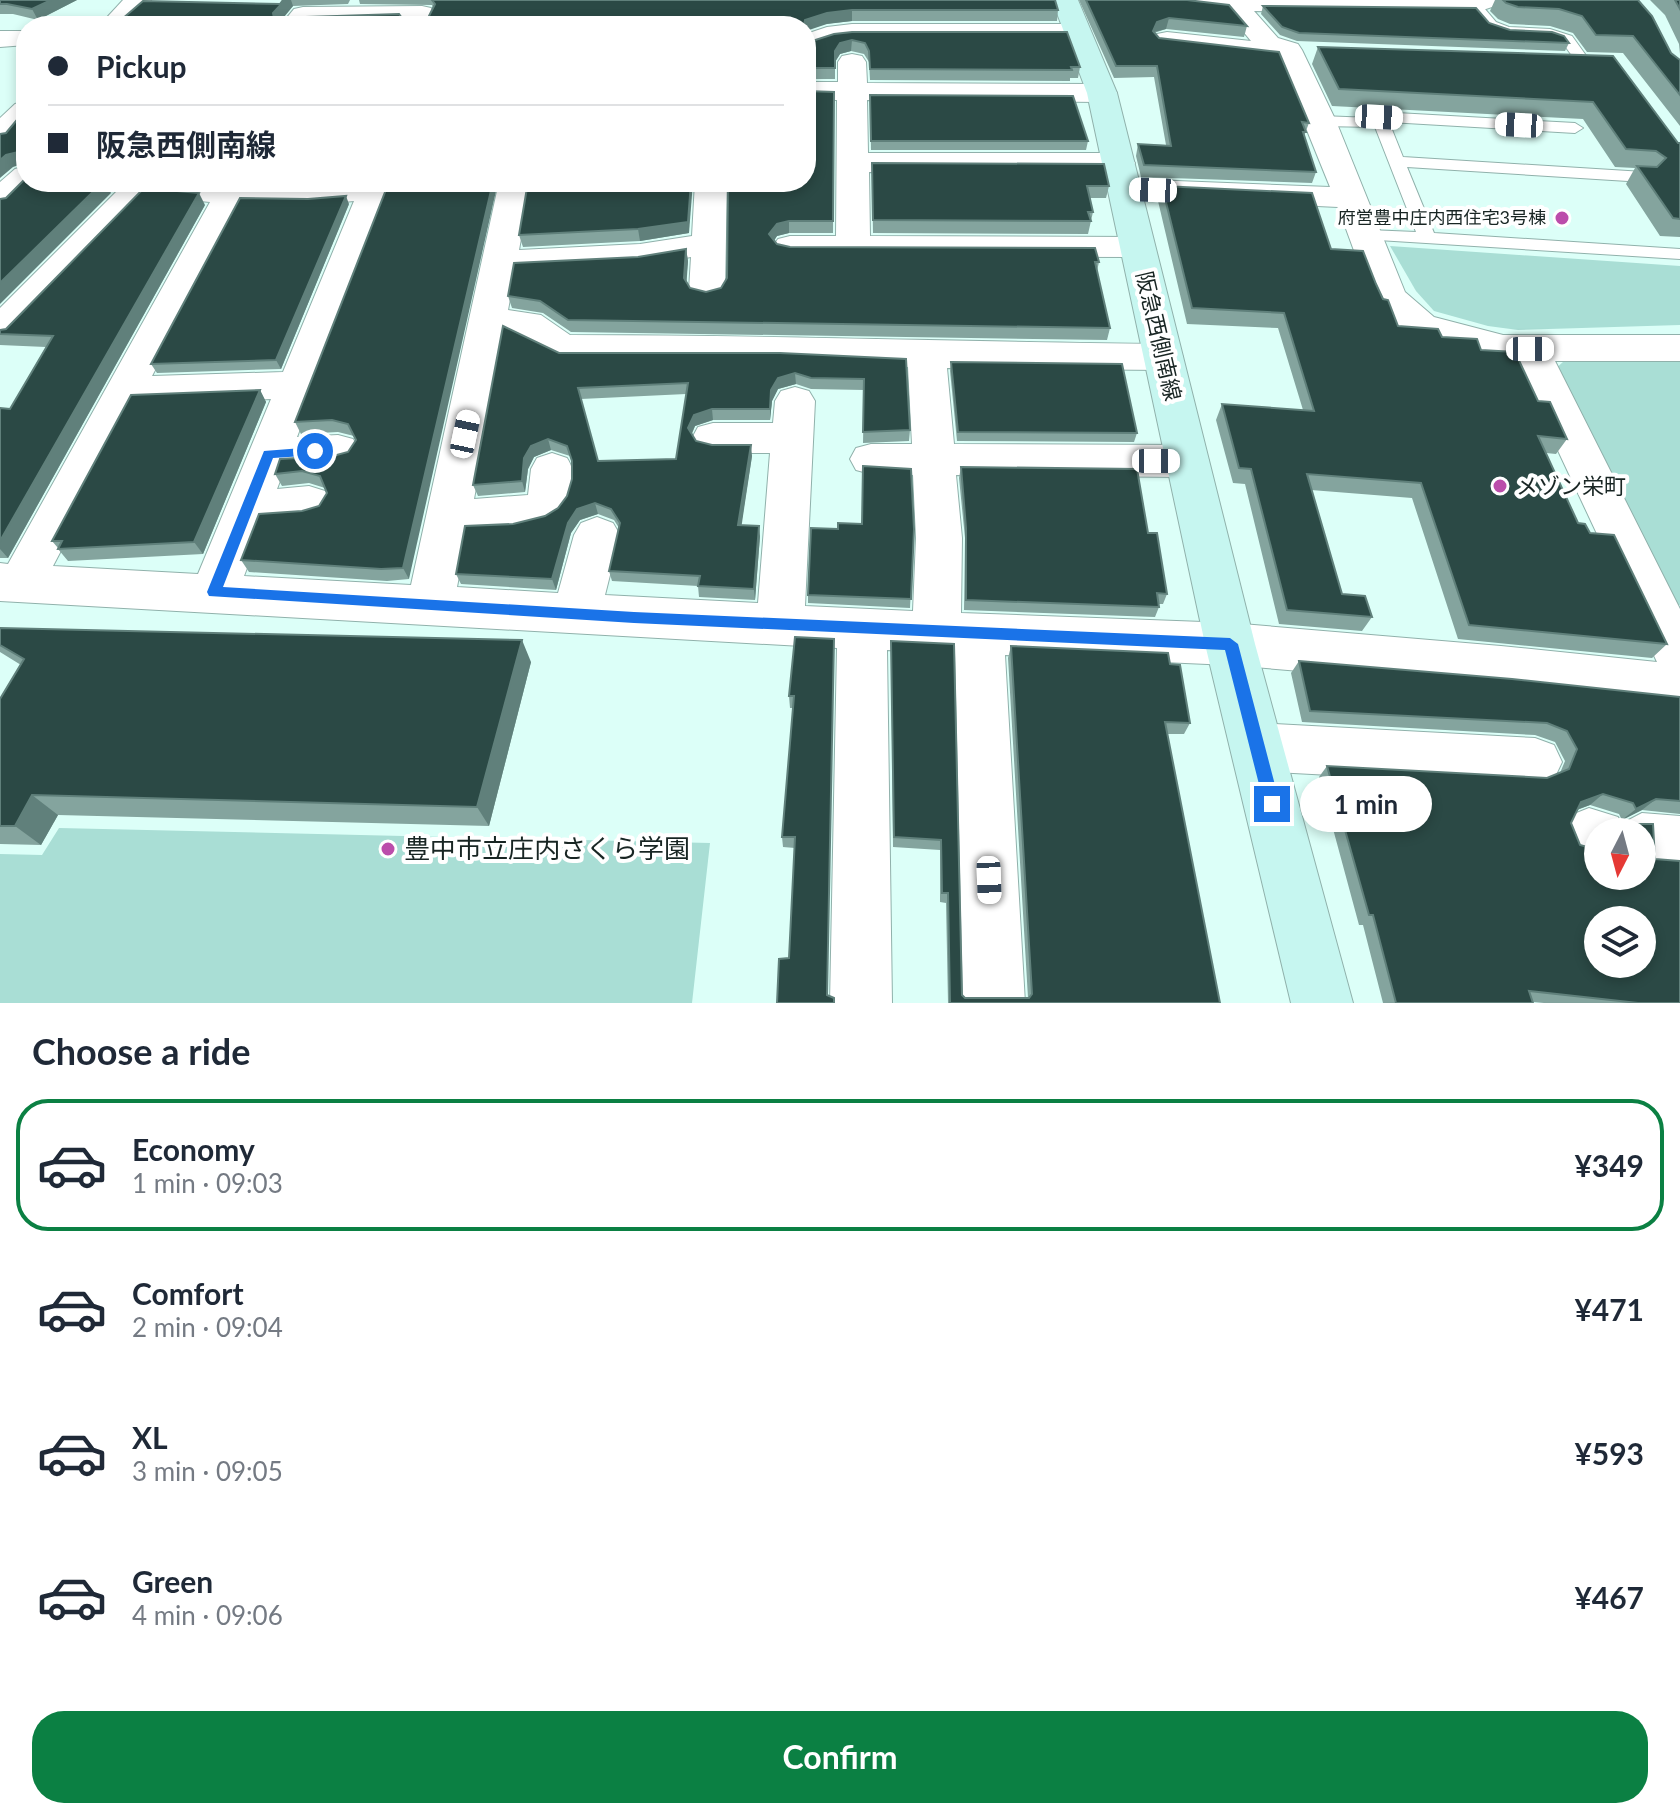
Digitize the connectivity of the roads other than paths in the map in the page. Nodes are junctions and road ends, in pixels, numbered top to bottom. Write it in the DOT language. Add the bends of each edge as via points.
graph roads {
  1 [pos="138,0"];
  2 [pos="1181,0"];
  3 [pos="1346,2"];
  4 [pos="1480,2"];
  5 [pos="1227,4"];
  6 [pos="122,16"];
  7 [pos="302,16"];
  8 [pos="421,16"];
  9 [pos="1070,16"];
  10 [pos="843,26"];
  11 [pos="816,39"];
  12 [pos="1167,40"];
  13 [pos="1304,50"];
  14 [pos="1506,58"];
  15 [pos="1583,61"];
  16 [pos="1613,62"];
  17 [pos="816,91"];
  18 [pos="852,92"];
  19 [pos="1102,93"];
  20 [pos="16,120"];
  21 [pos="1321,121"];
  22 [pos="1381,123"];
  23 [pos="1575,128"];
  24 [pos="0,135"];
  25 [pos="852,162"];
  26 [pos="1399,162"];
  27 [pos="1122,176"];
  28 [pos="1644,177"];
  29 [pos="16,185"];
  30 [pos="137,192"];
  31 [pos="207,192"];
  32 [pos="342,192"];
  33 [pos="375,192"];
  34 [pos="513,192"];
  35 [pos="711,192"];
  36 [pos="230,195"];
  37 [pos="1350,198"];
  38 [pos="0,200"];
  39 [pos="1368,235"];
  40 [pos="1427,238"];
  41 [pos="709,244"];
  42 [pos="790,246"];
  43 [pos="853,246"];
  44 [pos="1138,247"];
  45 [pos="1680,254"];
  46 [pos="499,262"];
  47 [pos="707,290"];
  48 [pos="488,321"];
  49 [pos="0,330"];
  50 [pos="1680,348"];
  51 [pos="1530,349"];
  52 [pos="927,355"];
  53 [pos="1164,357"];
  54 [pos="295,385"];
  55 [pos="124,391"];
  56 [pos="713,438"];
  57 [pos="338,450"];
  58 [pos="268,454"];
  59 [pos="871,459"];
  60 [pos="934,459"];
  61 [pos="1188,461"];
  62 [pos="552,469"];
  63 [pos="309,503"];
  64 [pos="247,508"];
  65 [pos="448,518"];
  66 [pos="597,535"];
  67 [pos="10,582"];
  68 [pos="214,592"];
  69 [pos="430,607"];
  70 [pos="576,615"];
  71 [pos="780,625"];
  72 [pos="862,629"];
  73 [pos="958,633"];
  74 [pos="1230,644"];
  75 [pos="1680,659"];
  76 [pos="1680,687"];
  77 [pos="1258,747"];
  78 [pos="1535,762"];
  79 [pos="1656,841"];
  80 [pos="1680,843"];
  81 [pos="861,1003"];
  82 [pos="994,1003"];
  83 [pos="1322,1003"];
  1 -- 6 [label="street"];
  2 -- 5 [label="street"];
  3 -- 4 [label="street"];
  3 -- 5 [label="street"];
  4 -- 15 [label="lane" via="1491,25 1567,39"];
  5 -- 13 [label="street" via="1268,44"];
  7 -- 8 [label="street"];
  9 -- 10 [label="street"];
  9 -- 19 [label="street, 阪急西側南線"];
  10 -- 11 [label="street"];
  10 -- 18 [label="street"];
  12 -- 13 [label="street"];
  13 -- 21 [label="street"];
  14 -- 15 [label="street"];
  15 -- 16 [label="street"];
  17 -- 18 [label="street"];
  18 -- 19 [label="street"];
  18 -- 25 [label="street"];
  19 -- 27 [label="street, 阪急西側南線"];
  20 -- 24 [label="street"];
  21 -- 22 [label="lane"];
  21 -- 37 [label="street"];
  22 -- 23 [label="lane" via="1379,117"];
  22 -- 26 [label="lane"];
  25 -- 27 [label="street"];
  25 -- 43 [label="street"];
  26 -- 28 [label="lane"];
  26 -- 40 [label="lane"];
  27 -- 37 [label="street"];
  27 -- 44 [label="street, 阪急西側南線"];
  29 -- 38 [label="street"];
  30 -- 49 [label="street"];
  31 -- 36 [label="street"];
  32 -- 36 [label="street" via="307,198"];
  33 -- 54 [label="street"];
  34 -- 46 [label="street"];
  35 -- 41 [label="street"];
  36 -- 55 [label="street"];
  37 -- 39 [label="street"];
  39 -- 40 [label="lane"];
  39 -- 51 [label="street" via="1389,297 1421,326 1503,348"];
  40 -- 45 [label="lane"];
  41 -- 46 [label="street" via="640,255"];
  41 -- 47 [label="street"];
  42 -- 43 [label="street"];
  43 -- 44 [label="street"];
  44 -- 53 [label="street, 阪急西側南線"];
  46 -- 48 [label="street"];
  48 -- 52 [label="street" via="528,324 562,348 781,348"];
  48 -- 65 [label="street"];
  50 -- 51 [label="street"];
  51 -- 75 [label="street"];
  52 -- 53 [label="street"];
  52 -- 60 [label="street"];
  53 -- 61 [label="street, 阪急西側南線"];
  54 -- 55 [label="street"];
  54 -- 58 [label="street"];
  55 -- 67 [label="street"];
  56 -- 71 [label="street" via="793,420"];
  57 -- 58 [label="street"];
  58 -- 64 [label="street"];
  59 -- 60 [label="street"];
  60 -- 61 [label="street"];
  60 -- 73 [label="street" via="939,538"];
  61 -- 74 [label="street, 阪急西側南線"];
  62 -- 65 [label="street" via="549,503 540,511"];
  63 -- 64 [label="street"];
  64 -- 68 [label="street"];
  65 -- 69 [label="street"];
  66 -- 70 [label="street"];
  67 -- 68 [label="street"];
  68 -- 69 [label="street"];
  69 -- 70 [label="street"];
  70 -- 71 [label="street"];
  71 -- 72 [label="street"];
  72 -- 73 [label="street"];
  72 -- 81 [label="street"];
  73 -- 74 [label="street"];
  73 -- 82 [label="street"];
  74 -- 76 [label="street"];
  74 -- 77 [label="street, 阪急西側南線"];
  77 -- 78 [label="street"];
  77 -- 83 [label="street, 阪急西側南線"];
  79 -- 80 [label="street"];
}
